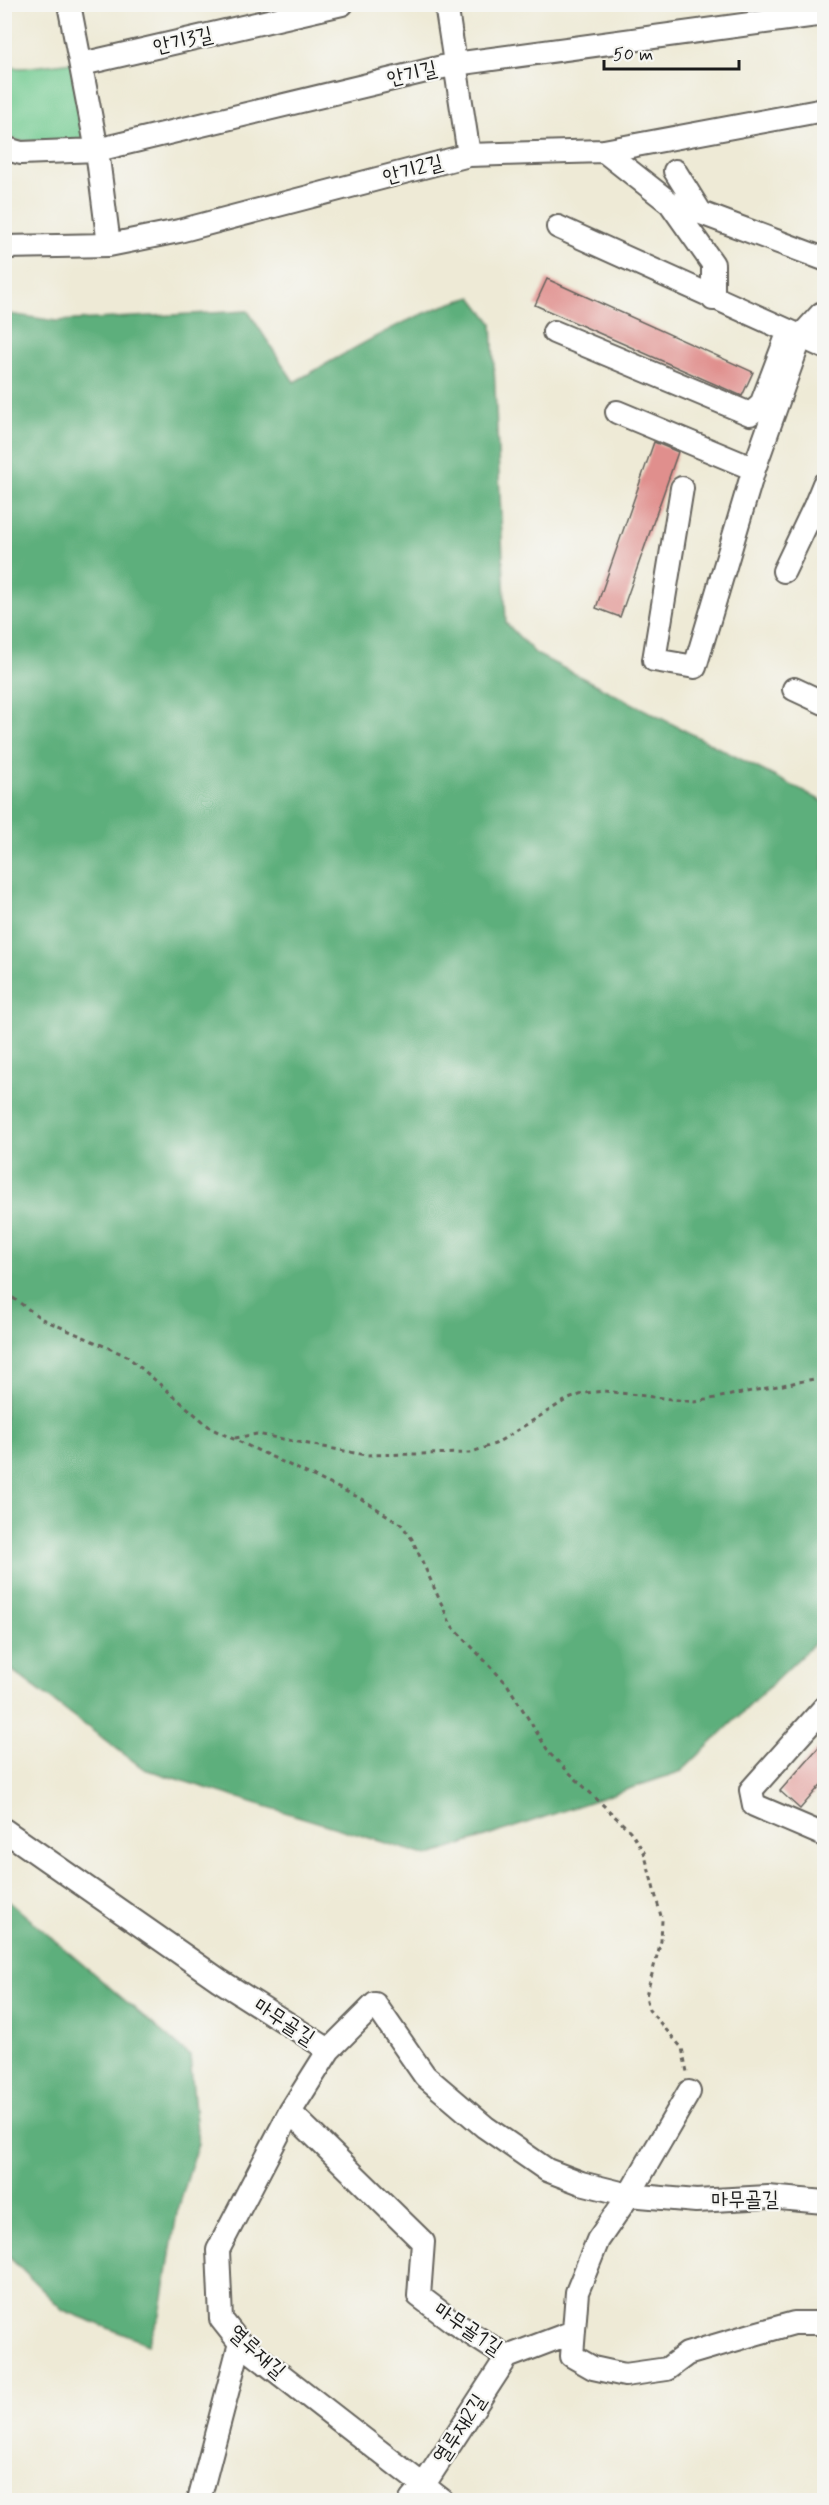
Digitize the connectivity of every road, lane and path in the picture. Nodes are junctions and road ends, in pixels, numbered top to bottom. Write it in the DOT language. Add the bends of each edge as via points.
graph roads {
  1 [pos="69,4"];
  2 [pos="342,4"];
  3 [pos="446,4"];
  4 [pos="819,12"];
  5 [pos="82,64"];
  6 [pos="454,64"];
  7 [pos="825,110"];
  8 [pos="4,148"];
  9 [pos="97,150"];
  10 [pos="604,151"];
  11 [pos="469,155"];
  12 [pos="675,171"];
  13 [pos="558,227"];
  14 [pos="109,245"];
  15 [pos="4,247"];
  16 [pos="825,259"];
  17 [pos="713,299"];
  18 [pos="825,315"];
  19 [pos="554,332"];
  20 [pos="795,334"];
  21 [pos="825,347"];
  22 [pos="617,412"];
  23 [pos="754,469"];
  24 [pos="825,484"];
  25 [pos="682,488"];
  26 [pos="820,508"];
  27 [pos="784,571"];
  28 [pos="794,689"];
  29 [pos="825,703"];
  30 [pos="4,1296"];
  31 [pos="825,1377"];
  32 [pos="234,1438"];
  33 [pos="825,1708"];
  34 [pos="4,1830"];
  35 [pos="825,1835"];
  36 [pos="329,2050"];
  37 [pos="688,2092"];
  38 [pos="290,2112"];
  39 [pos="629,2195"];
  40 [pos="825,2202"];
  41 [pos="825,2323"];
  42 [pos="573,2332"];
  43 [pos="240,2343"];
  44 [pos="507,2356"];
  45 [pos="417,2493"];
  46 [pos="199,2500"];
  47 [pos="442,2500"];
  1 -- 5 [label="street"];
  2 -- 5 [label="street, 안기3길"];
  3 -- 6 [label="street"];
  4 -- 6 [label="street, 안기길"];
  5 -- 9 [label="street"];
  6 -- 9 [label="street, 안기길"];
  6 -- 11 [label="street"];
  7 -- 10 [label="street, 안기2길"];
  8 -- 9 [label="street, 안기길" via="21,153"];
  9 -- 14 [label="street"];
  10 -- 11 [label="street, 안기2길"];
  10 -- 17 [label="street" via="670,203 712,264"];
  11 -- 14 [label="street, 안기2길" via="179,231"];
  12 -- 16 [label="street" via="701,213"];
  13 -- 17 [label="street"];
  14 -- 15 [label="street, 안기2길"];
  17 -- 20 [label="street"];
  18 -- 20 [label="street"];
  19 -- 20 [label="street" via="750,414 761,405"];
  20 -- 21 [label="street"];
  20 -- 23 [label="street"];
  22 -- 23 [label="street"];
  23 -- 25 [label="street" via="695,667 654,660"];
  24 -- 26 [label="street"];
  26 -- 27 [label="street"];
  28 -- 29 [label="street"];
  30 -- 32 [label="path" via="42,1319 128,1356 212,1429"];
  31 -- 32 [label="path" via="695,1402 604,1391 585,1393 566,1400 495,1444 469,1453 365,1455 257,1434"];
  32 -- 37 [label="path" via="360,1497 401,1524 412,1539 451,1624 507,1684 550,1754 630,1831 644,1852 662,1920 661,1941 646,1996 649,2010 682,2048"];
  33 -- 35 [label="street" via="751,1790 754,1804"];
  34 -- 36 [label="street, 마무골길" via="219,1980"];
  36 -- 38 [label="street, 열루재길"];
  36 -- 39 [label="street, 마무골길" via="375,2004 425,2076 484,2127 547,2170"];
  37 -- 39 [label="street"];
  38 -- 43 [label="street, 열루재길" via="218,2250 221,2319"];
  38 -- 44 [label="street, 마무골1길" via="423,2242 419,2296"];
  39 -- 40 [label="street, 마무골길" via="696,2201 768,2197"];
  39 -- 42 [label="street" via="598,2240 577,2292"];
  41 -- 42 [label="street" via="794,2323 687,2354 667,2370 625,2374 593,2368 573,2356"];
  42 -- 44 [label="street, 마무골1길"];
  43 -- 45 [label="street, 열루재길"];
  43 -- 46 [label="street"];
  44 -- 45 [label="street, 열루재2길"];
  45 -- 47 [label="street, 열루재길"];
}
